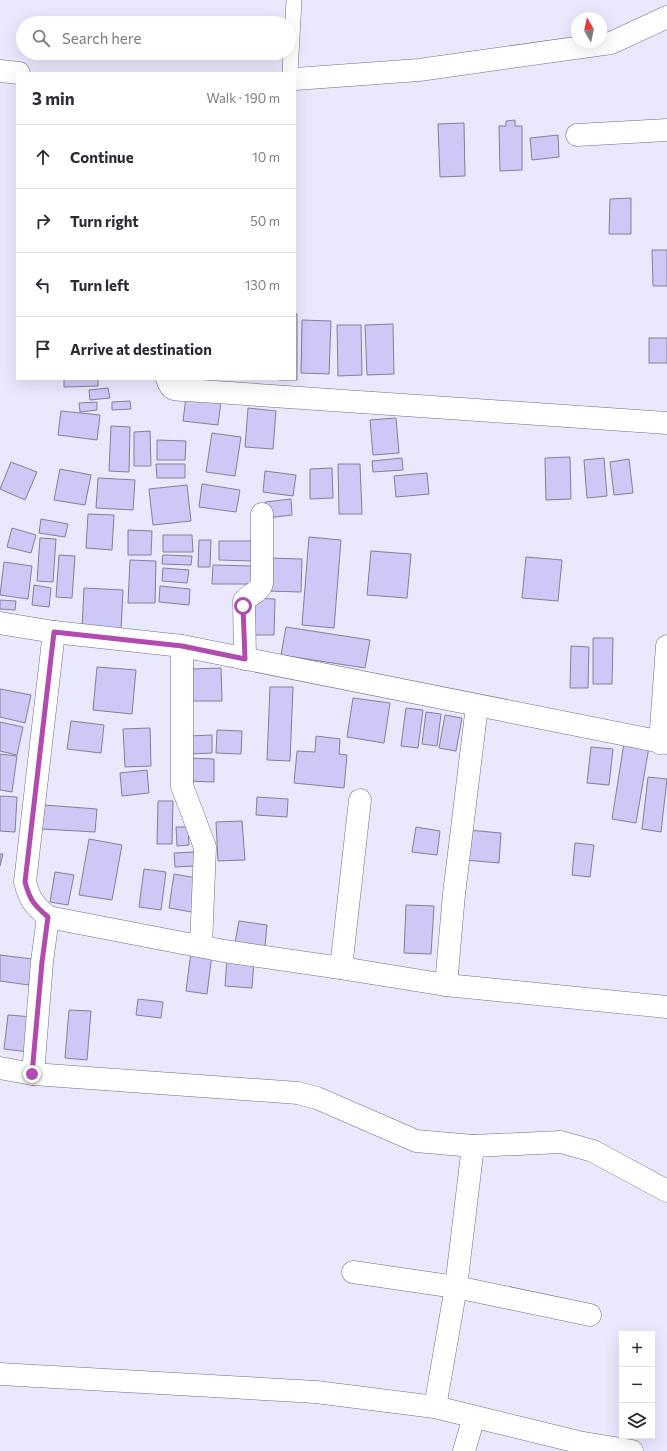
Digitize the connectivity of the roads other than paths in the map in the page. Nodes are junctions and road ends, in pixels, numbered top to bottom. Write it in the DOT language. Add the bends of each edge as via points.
graph roads {
  1 [pos="294,0"];
  2 [pos="293,16"];
  3 [pos="667,17"];
  4 [pos="291,60"];
  5 [pos="0,71"];
  6 [pos="290,72"];
  7 [pos="16,73"];
  8 [pos="296,79"];
  9 [pos="667,130"];
  10 [pos="577,135"];
  11 [pos="167,380"];
  12 [pos="667,423"];
  13 [pos="262,514"];
  14 [pos="0,623"];
  15 [pos="54,632"];
  16 [pos="182,646"];
  17 [pos="667,646"];
  18 [pos="245,659"];
  19 [pos="477,706"];
  20 [pos="663,743"];
  21 [pos="360,800"];
  22 [pos="48,917"];
  23 [pos="201,946"];
  24 [pos="341,968"];
  25 [pos="446,985"];
  26 [pos="667,1007"];
  27 [pos="0,1068"];
  28 [pos="32,1074"];
  29 [pos="473,1146"];
  30 [pos="667,1191"];
  31 [pos="353,1272"];
  32 [pos="456,1286"];
  33 [pos="590,1314"];
  34 [pos="0,1374"];
  35 [pos="434,1407"];
  36 [pos="474,1417"];
  37 [pos="464,1451"];
  38 [pos="632,1451"];
  1 -- 2 [label="lane"];
  3 -- 8 [label="street" via="611,43 419,70"];
  4 -- 6 [label="lane"];
  5 -- 7 [label="street"];
  9 -- 10 [label="street"];
  11 -- 12 [label="street" via="175,390"];
  13 -- 18 [label="street" via="262,583 260,589 244,601"];
  14 -- 15 [label="street"];
  15 -- 16 [label="street"];
  15 -- 22 [label="street" via="25,882 30,898"];
  16 -- 18 [label="street"];
  16 -- 23 [label="street" via="182,786 202,838 205,855"];
  17 -- 20 [label="street"];
  18 -- 19 [label="street"];
  19 -- 20 [label="street"];
  19 -- 25 [label="street" via="454,894"];
  21 -- 24 [label="street"];
  22 -- 23 [label="street"];
  22 -- 28 [label="street"];
  23 -- 24 [label="street"];
  24 -- 25 [label="street"];
  25 -- 26 [label="street"];
  27 -- 28 [label="street"];
  28 -- 29 [label="street" via="298,1093 317,1098 416,1141"];
  29 -- 30 [label="street" via="561,1142 594,1150"];
  29 -- 32 [label="street"];
  31 -- 32 [label="street"];
  32 -- 33 [label="street"];
  32 -- 35 [label="street"];
  34 -- 35 [label="street" via="316,1392"];
  35 -- 36 [label="street"];
  36 -- 37 [label="street"];
  36 -- 38 [label="street" via="578,1442"];
}
